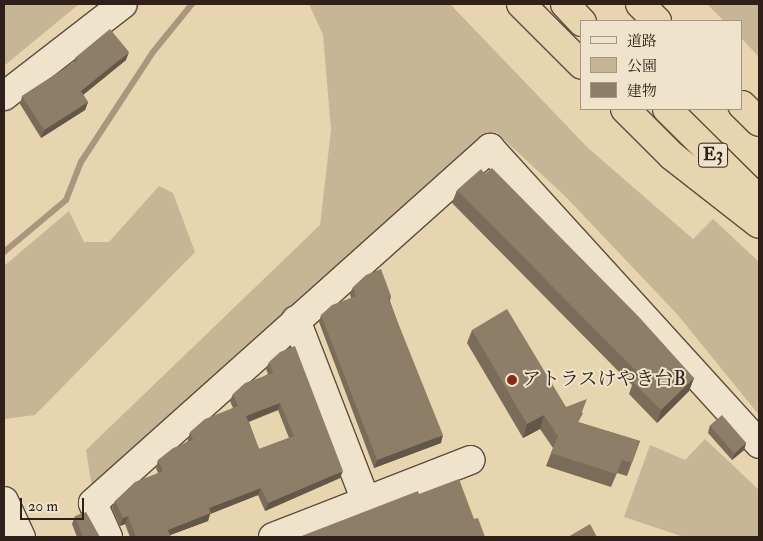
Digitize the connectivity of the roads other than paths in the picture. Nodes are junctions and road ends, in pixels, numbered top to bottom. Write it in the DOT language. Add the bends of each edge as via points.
graph roads {
  1 [pos="521,4"];
  2 [pos="565,4"];
  3 [pos="115,6"];
  4 [pos="580,20"];
  5 [pos="580,63"];
  6 [pos="4,96"];
  7 [pos="743,106"];
  8 [pos="626,110"];
  9 [pos="668,110"];
  10 [pos="759,122"];
  11 [pos="759,200"];
  12 [pos="759,224"];
  13 [pos="296,320"];
  14 [pos="759,444"];
  15 [pos="470,460"];
  16 [pos="4,501"];
  17 [pos="366,501"];
  18 [pos="21,537"];
  19 [pos="108,537"];
  20 [pos="273,537"];
  1 -- 5 [label="highway"];
  2 -- 4 [label="highway"];
  3 -- 6 [label="street"];
  7 -- 10 [label="highway"];
  8 -- 12 [label="highway" via="672,156"];
  9 -- 11 [label="highway, E3"];
  13 -- 14 [label="street" via="490,148"];
  13 -- 17 [label="street"];
  13 -- 19 [label="street" via="93,503"];
  15 -- 17 [label="street"];
  16 -- 18 [label="street"];
  17 -- 20 [label="street"];
}
